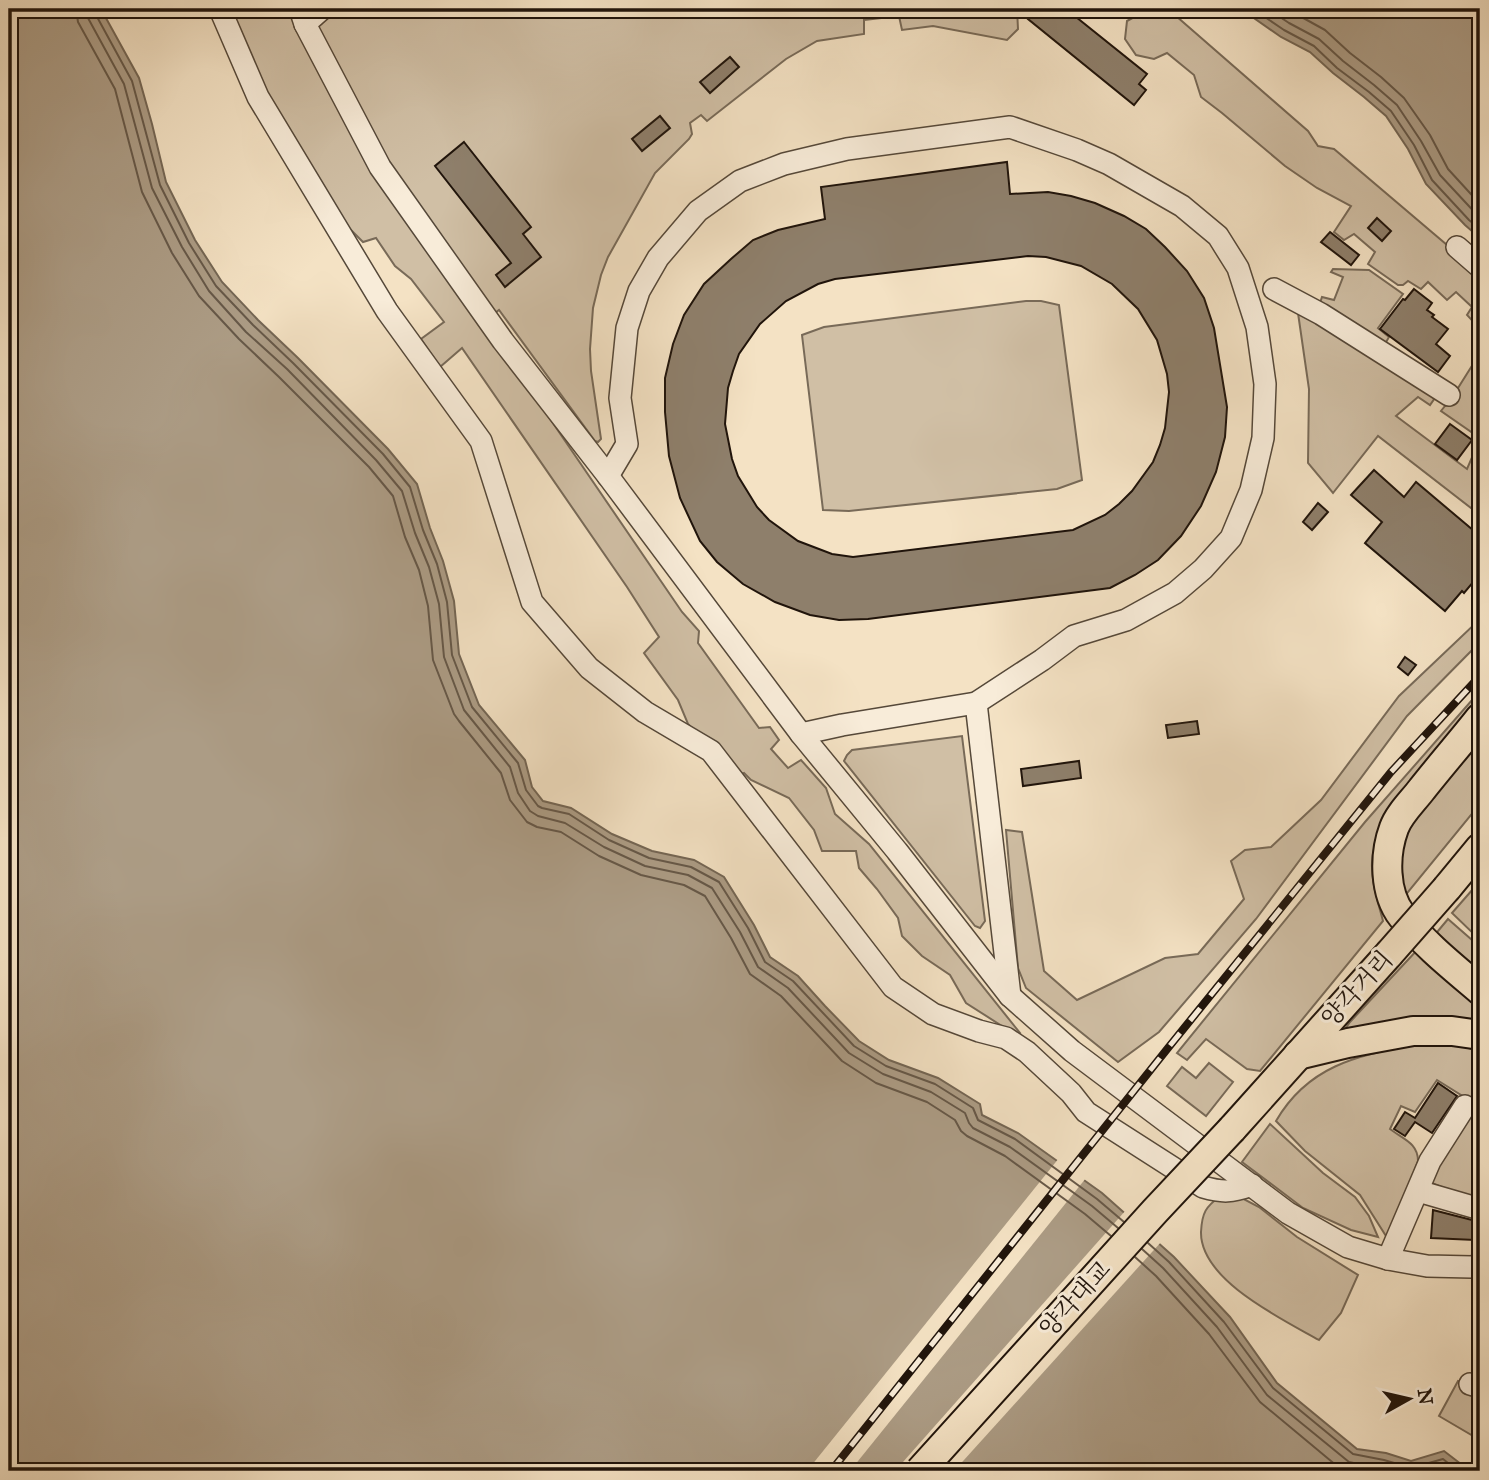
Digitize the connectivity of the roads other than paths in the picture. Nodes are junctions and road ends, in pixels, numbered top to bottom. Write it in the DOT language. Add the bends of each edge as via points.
graph roads {
  1 [pos="220,9"];
  2 [pos="322,9"];
  3 [pos="302,16"];
  4 [pos="1457,247"];
  5 [pos="1480,267"];
  6 [pos="1274,289"];
  7 [pos="1449,395"];
  8 [pos="608,476"];
  9 [pos="976,703"];
  10 [pos="1480,718"];
  11 [pos="801,734"];
  12 [pos="1480,848"];
  13 [pos="1480,990"];
  14 [pos="1010,996"];
  15 [pos="1480,1035"];
  16 [pos="1298,1055"];
  17 [pos="1465,1106"];
  18 [pos="1232,1129"];
  19 [pos="1252,1185"];
  20 [pos="1418,1191"];
  21 [pos="1480,1209"];
  22 [pos="1388,1259"];
  23 [pos="1480,1265"];
  24 [pos="920,1471"];
  1 -- 19 [label="street" via="258,97 387,311 481,441 531,602 581,659 645,712 711,751 893,987 933,1014 1006,1038 1027,1052 1086,1112 1203,1187 1234,1191"];
  2 -- 3 [label="street"];
  3 -- 8 [label="street" via="380,167 503,341"];
  4 -- 5 [label="street"];
  6 -- 7 [label="street"];
  8 -- 9 [label="street" via="627,444 620,398 628,328 639,291 658,258 698,211 740,181 784,164 847,149 1010,127 1109,164 1182,206 1218,236 1238,268 1257,327 1265,384 1263,438 1251,490 1231,538 1175,593 1126,620 1074,636"];
  8 -- 11 [label="street"];
  9 -- 11 [label="street"];
  9 -- 14 [label="street"];
  10 -- 13 [label="main road" via="1394,826 1388,873 1400,914"];
  11 -- 14 [label="street"];
  12 -- 16 [label="main road, 양각거리, bridge"];
  14 -- 19 [label="street" via="1072,1051"];
  15 -- 16 [label="main road" via="1413,1031"];
  16 -- 18 [label="main road, 양각거리"];
  17 -- 20 [label="street" via="1430,1161"];
  18 -- 24 [label="main road, 양각대교, bridge"];
  19 -- 22 [label="street" via="1348,1247"];
  20 -- 21 [label="street"];
  20 -- 22 [label="street"];
  22 -- 23 [label="street" via="1427,1266"];
}
